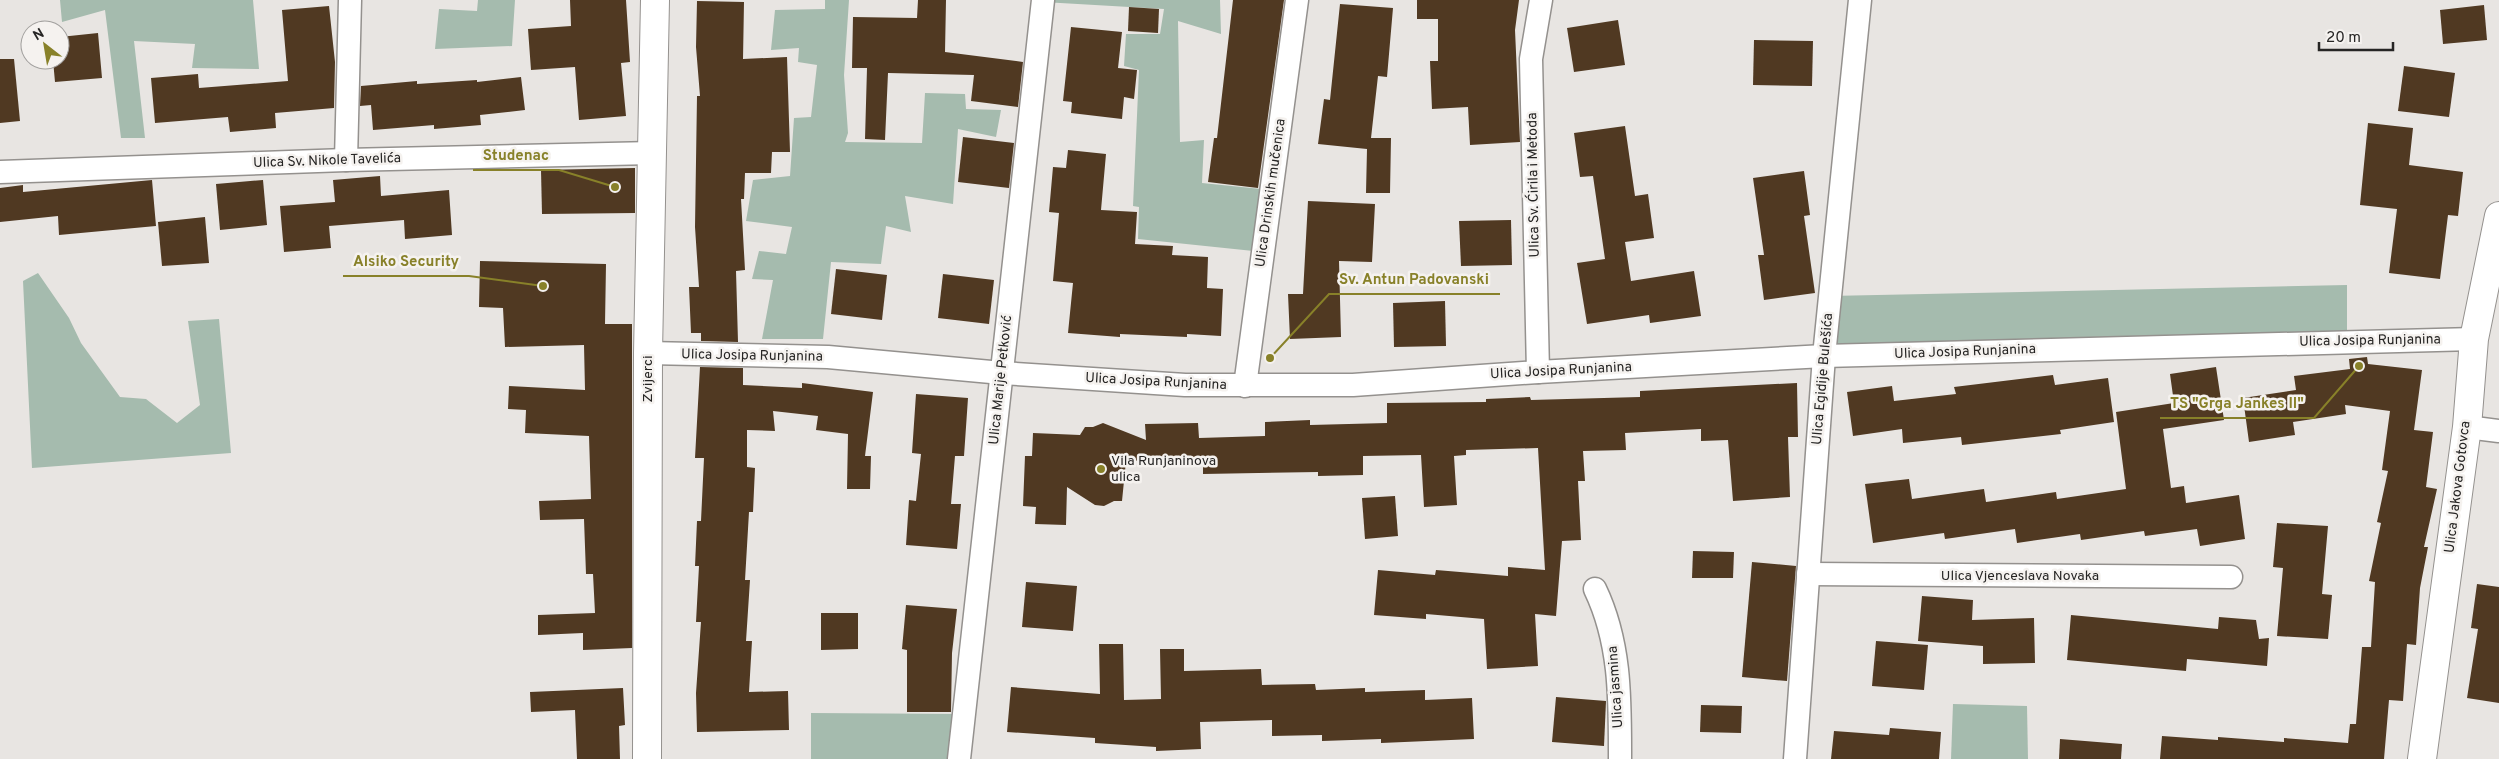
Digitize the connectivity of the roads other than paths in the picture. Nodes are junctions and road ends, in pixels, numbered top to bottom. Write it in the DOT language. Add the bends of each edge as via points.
graph roads {
  1 [pos="350,0"];
  2 [pos="656,0"];
  3 [pos="1043,0"];
  4 [pos="1297,0"];
  5 [pos="1542,0"];
  6 [pos="1860,0"];
  7 [pos="653,153"];
  8 [pos="346,160"];
  9 [pos="0,172"];
  10 [pos="2499,216"];
  11 [pos="2474,339"];
  12 [pos="648,354"];
  13 [pos="1824,356"];
  14 [pos="1538,372"];
  15 [pos="1002,373"];
  16 [pos="1245,386"];
  17 [pos="2467,427"];
  18 [pos="2499,431"];
  19 [pos="1808,574"];
  20 [pos="2231,577"];
  21 [pos="1595,589"];
  22 [pos="647,759"];
  23 [pos="959,759"];
  24 [pos="1620,759"];
  25 [pos="1796,759"];
  26 [pos="2422,759"];
  1 -- 8 [label="street"];
  2 -- 7 [label="main road, Zvijerci"];
  3 -- 15 [label="street, Ulica Marije Petković"];
  4 -- 16 [label="street, Ulica Drinskih mučenica"];
  5 -- 14 [label="street, Ulica Sv. Ćirila i Metoda" via="1531,59"];
  6 -- 13 [label="street, Ulica Egidije Bulešića"];
  7 -- 8 [label="street, Ulica Sv. Nikole Tavelića"];
  7 -- 12 [label="main road, Zvijerci"];
  8 -- 9 [label="street, Ulica Sv. Nikole Tavelića"];
  10 -- 11 [label="main road, Ulica Jakova Gotovca"];
  11 -- 13 [label="street, Ulica Josipa Runjanina"];
  11 -- 17 [label="main road, Ulica Jakova Gotovca"];
  12 -- 15 [label="street, Ulica Josipa Runjanina" via="828,357"];
  12 -- 22 [label="main road, Zvijerci"];
  13 -- 14 [label="street, Ulica Josipa Runjanina"];
  13 -- 19 [label="street, Ulica Egidije Bulešića"];
  14 -- 16 [label="street, Ulica Josipa Runjanina" via="1353,385"];
  15 -- 16 [label="street, Ulica Josipa Runjanina"];
  15 -- 23 [label="street, Ulica Marije Petković"];
  17 -- 18 [label="street"];
  17 -- 26 [label="main road, Ulica Jakova Gotovca"];
  19 -- 20 [label="street, Ulica Vjenceslava Novaka"];
  19 -- 25 [label="street, Ulica Egidije Bulešića"];
  21 -- 24 [label="street, Ulica jasmina" via="1606,611 1616,652"];
}
